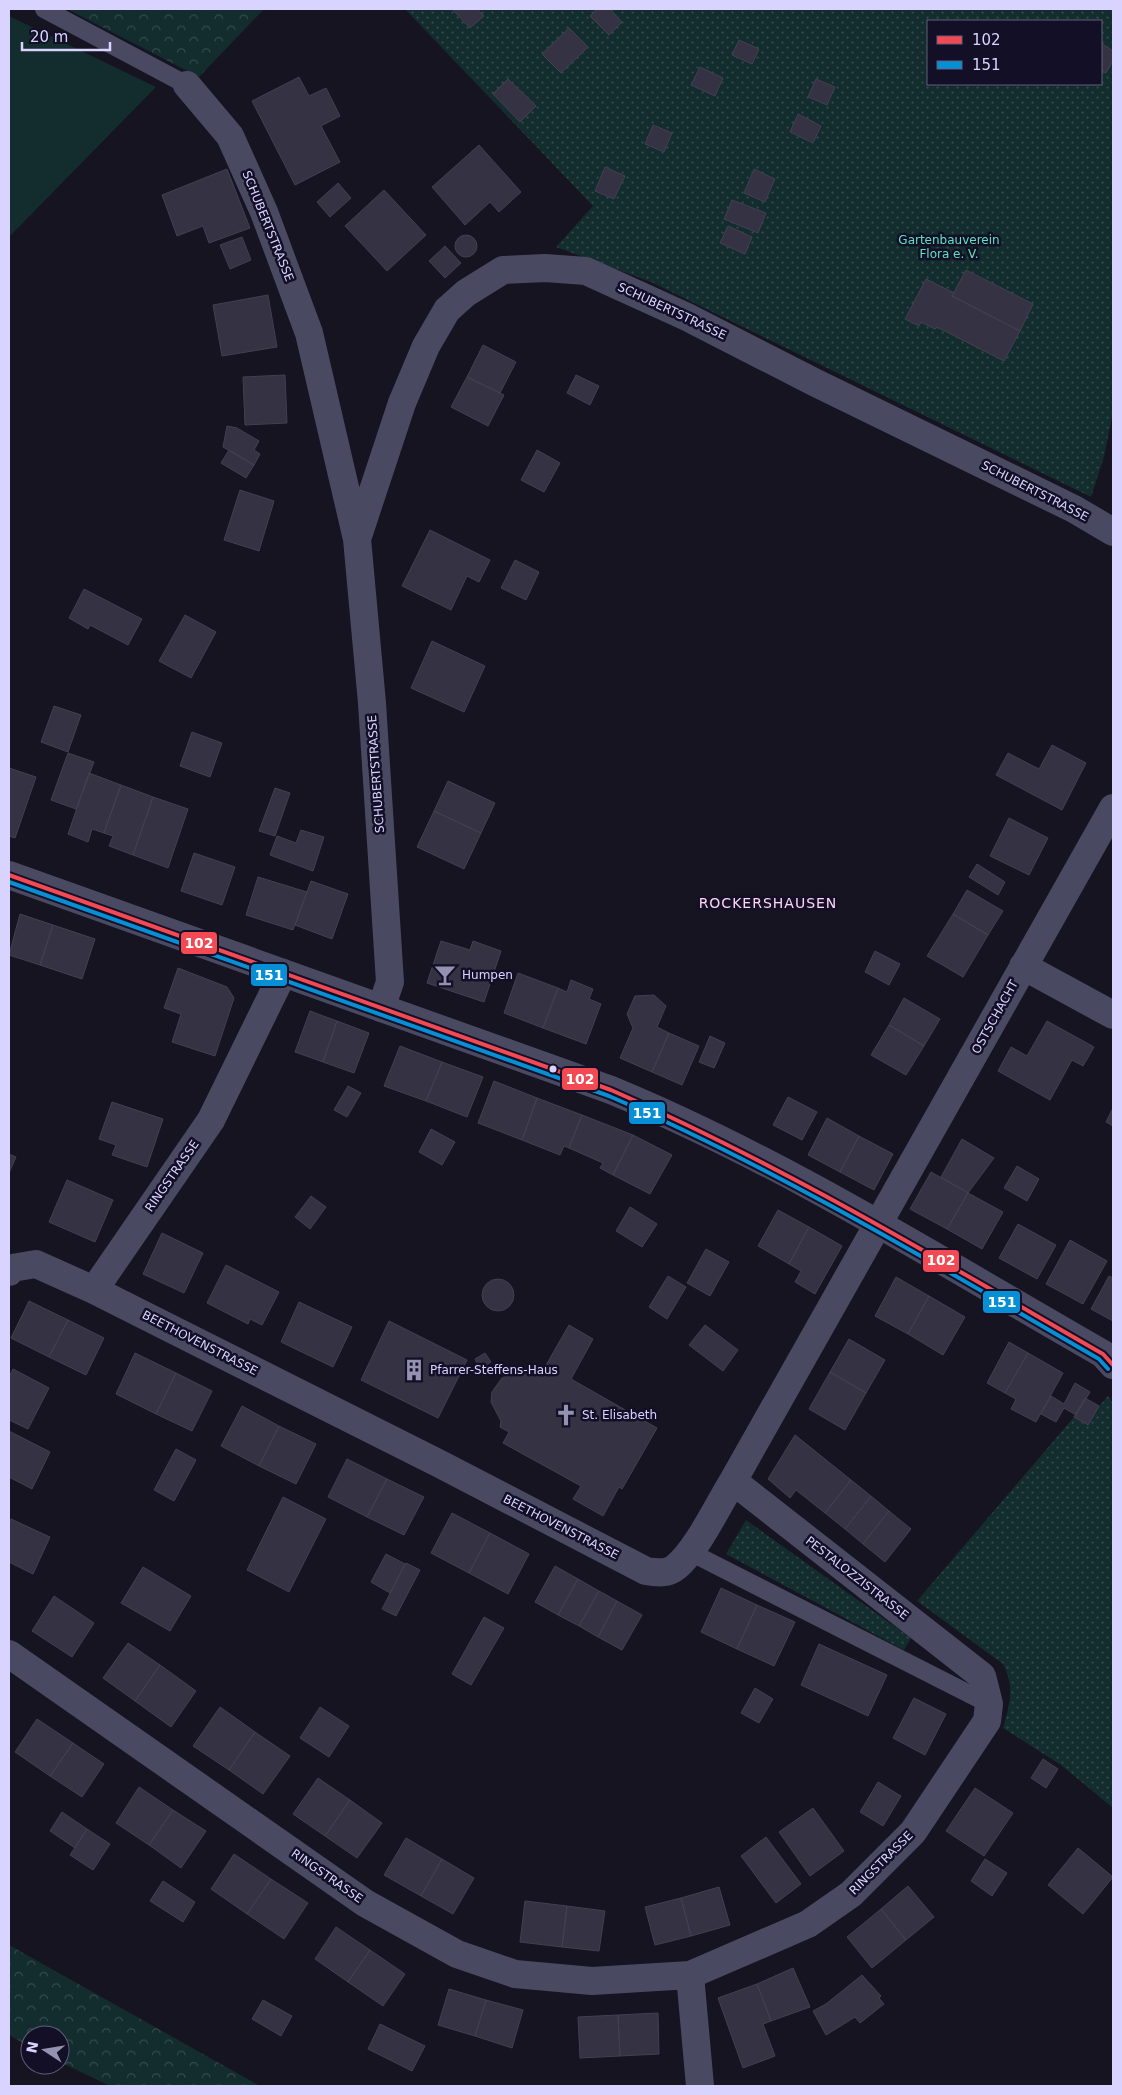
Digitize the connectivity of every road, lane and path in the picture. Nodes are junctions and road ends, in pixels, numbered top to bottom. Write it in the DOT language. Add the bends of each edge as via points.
graph roads {
  1 [pos="44,9"];
  2 [pos="188,85"];
  3 [pos="1113,532"];
  4 [pos="357,539"];
  5 [pos="1113,808"];
  6 [pos="9,875"];
  7 [pos="1024,966"];
  8 [pos="284,973"];
  9 [pos="381,1008"];
  10 [pos="1113,1014"];
  11 [pos="879,1226"];
  12 [pos="9,1272"];
  13 [pos="94,1290"];
  14 [pos="1113,1365"];
  15 [pos="733,1481"];
  16 [pos="690,1552"];
  17 [pos="9,1654"];
  18 [pos="982,1676"];
  19 [pos="989,1704"];
  20 [pos="690,1975"];
  21 [pos="700,2086"];
  1 -- 2 [label="lane, SCHUBERTSTRASSE"];
  2 -- 4 [label="street, SCHUBERTSTRASSE" via="230,136 264,212 309,333"];
  3 -- 4 [label="street, SCHUBERTSTRASSE" via="1074,509 687,317 586,271 545,268 503,270 466,293 447,310 426,346 402,403"];
  4 -- 9 [label="street, SCHUBERTSTRASSE" via="372,703 390,982"];
  5 -- 7 [label="street, OSTSCHACHT"];
  6 -- 8 [label="street"];
  7 -- 10 [label="street"];
  7 -- 11 [label="street, OSTSCHACHT"];
  8 -- 9 [label="street"];
  8 -- 13 [label="street, RINGSTRASSE" via="211,1120"];
  9 -- 11 [label="street" via="611,1090 676,1117"];
  11 -- 14 [label="street" via="1103,1354"];
  11 -- 15 [label="street, BEETHOVENSTRASSE"];
  12 -- 13 [label="street" via="12,1268 36,1264"];
  13 -- 16 [label="street, BEETHOVENSTRASSE" via="646,1571 661,1573 676,1568"];
  15 -- 16 [label="street, BEETHOVENSTRASSE"];
  15 -- 18 [label="street, PESTALOZZISTRASSE"];
  16 -- 19 [label="lane"];
  17 -- 20 [label="street, RINGSTRASSE" via="365,1903 457,1954 524,1975 592,1981"];
  18 -- 19 [label="street, RINGSTRASSE"];
  19 -- 20 [label="street, RINGSTRASSE" via="987,1721 913,1832 851,1894 808,1924"];
  20 -- 21 [label="street"];
}
